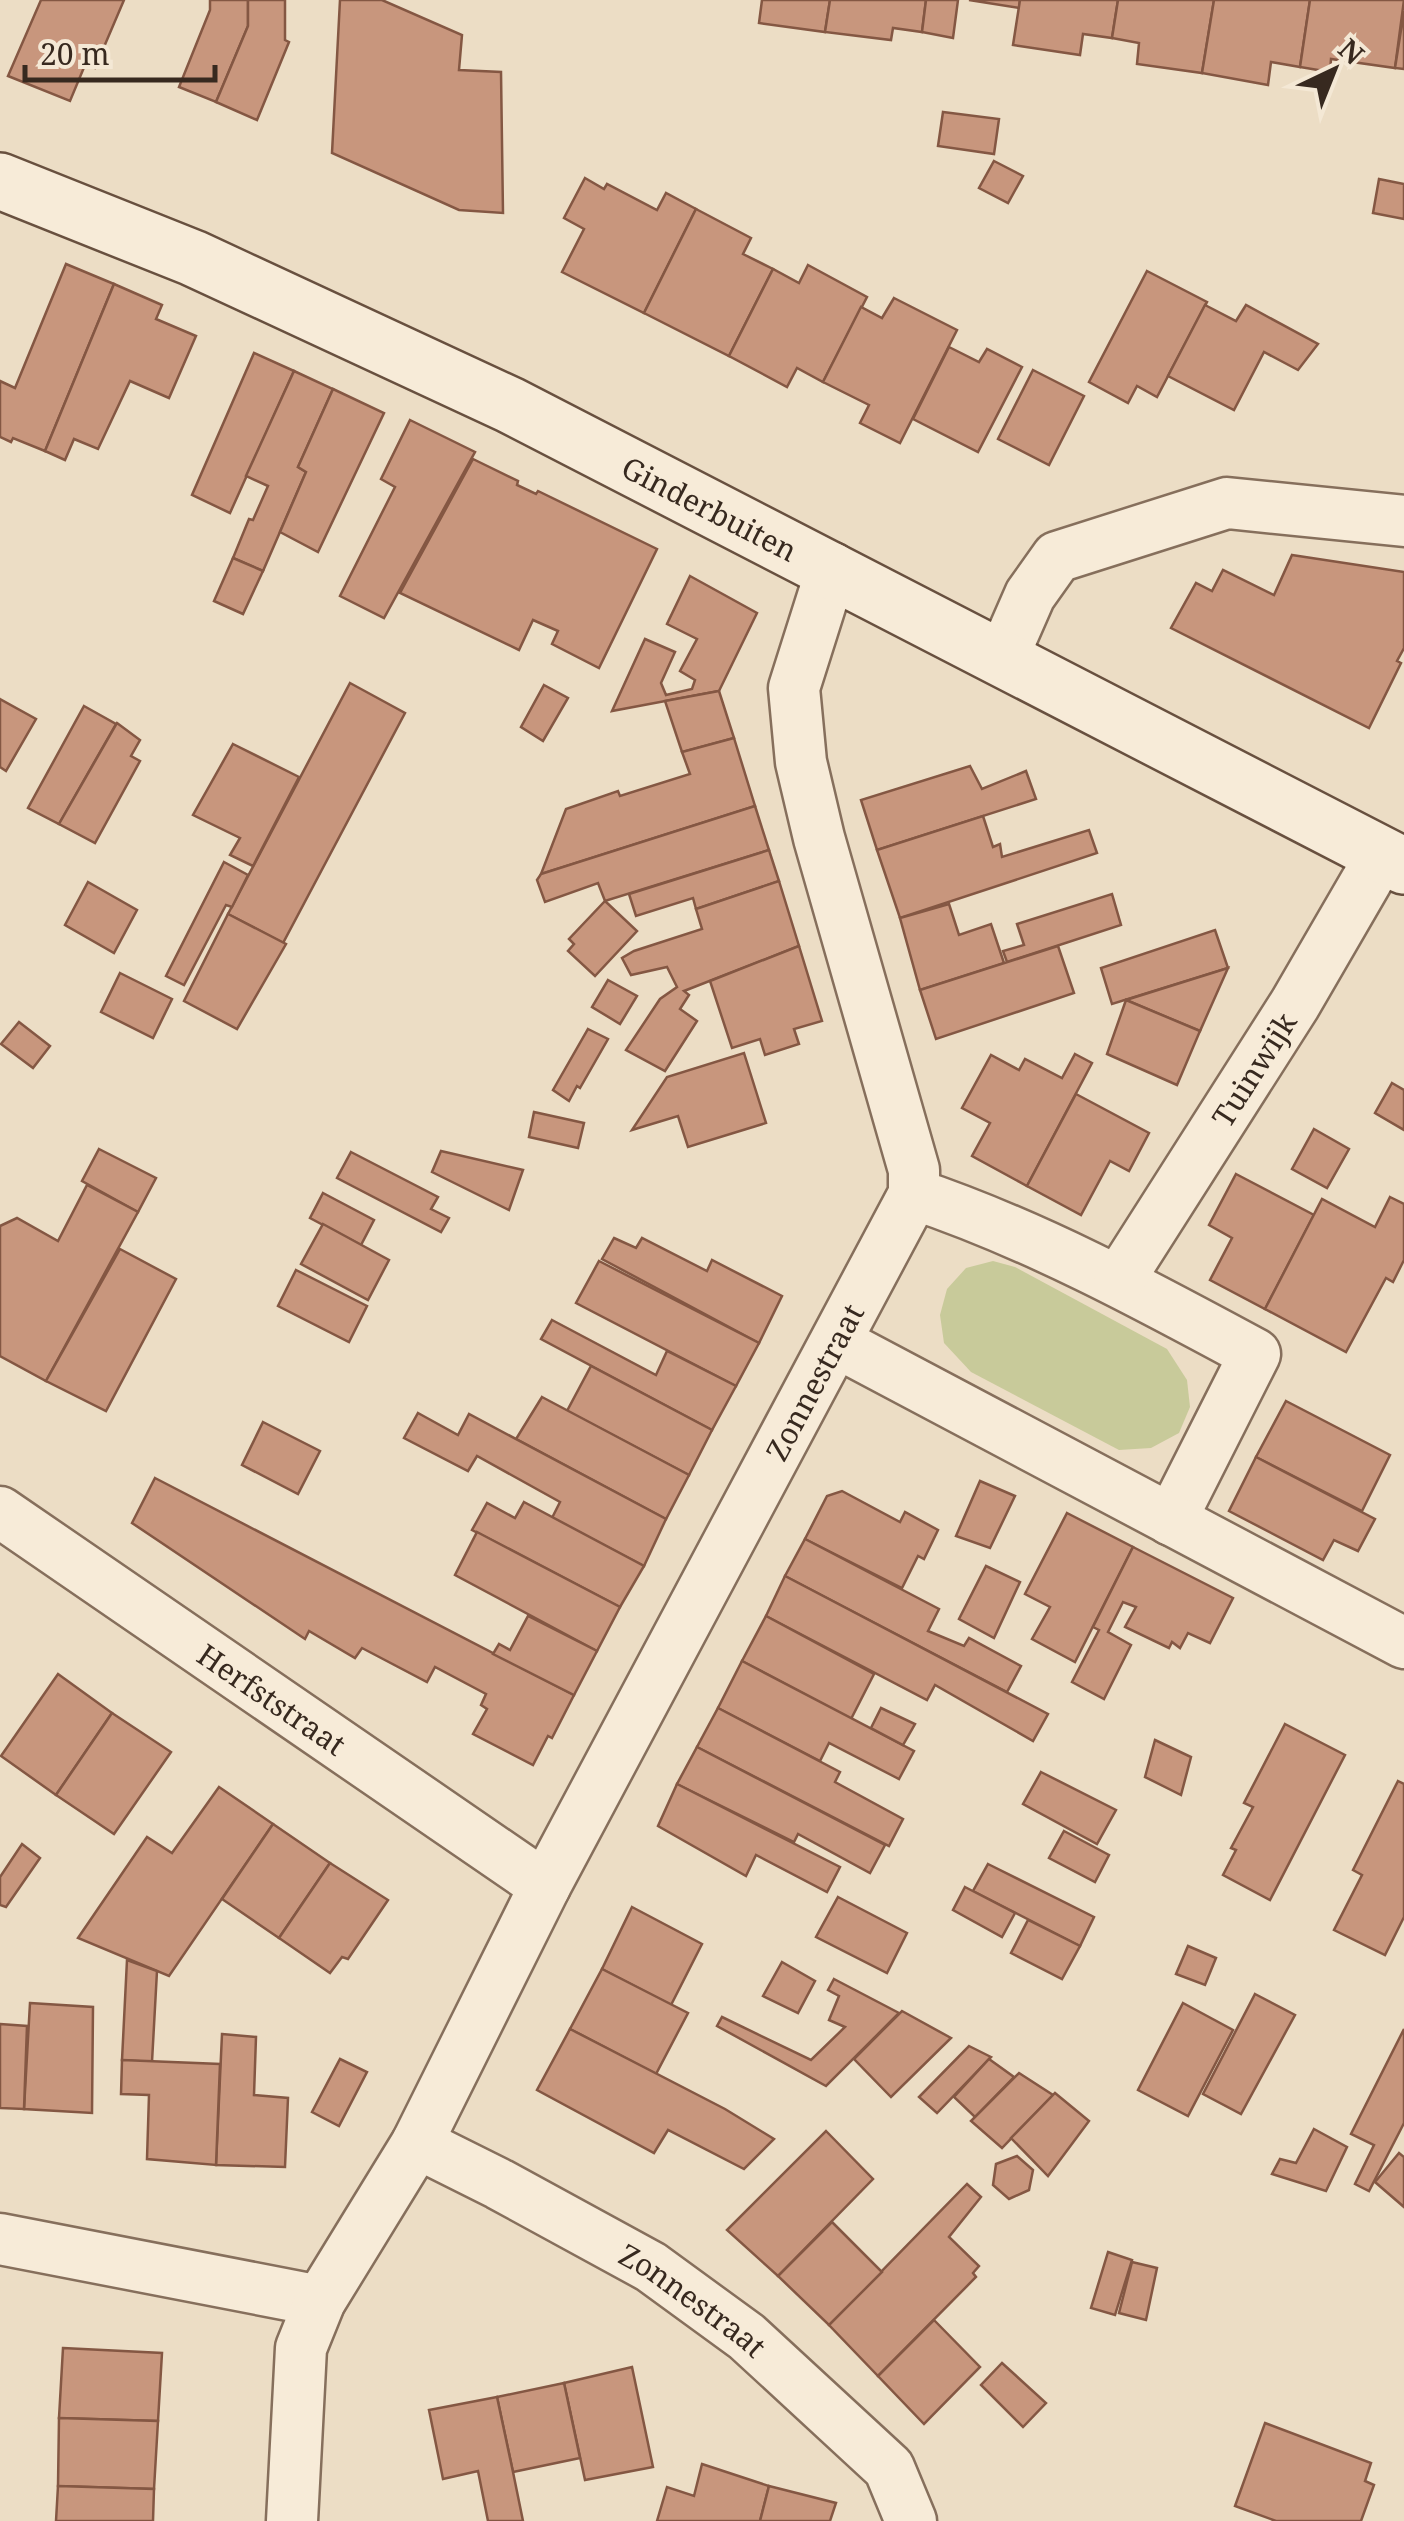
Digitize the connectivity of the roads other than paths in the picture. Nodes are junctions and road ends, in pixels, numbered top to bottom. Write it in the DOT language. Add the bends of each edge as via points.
graph roads {
  1 [pos="0,182"];
  2 [pos="1404,521"];
  3 [pos="832,568"];
  4 [pos="1002,659"];
  5 [pos="1393,860"];
  6 [pos="914,1194"];
  7 [pos="1119,1280"];
  8 [pos="836,1342"];
  9 [pos="0,1512"];
  10 [pos="1170,1520"];
  11 [pos="1404,1643"];
  12 [pos="545,1886"];
  13 [pos="417,2143"];
  14 [pos="0,2239"];
  15 [pos="320,2301"];
  16 [pos="292,2521"];
  17 [pos="911,2521"];
  1 -- 3 [label="main road, Ginderbuiten" via="193,258 475,389"];
  2 -- 4 [label="street" via="1228,503 1057,557 1030,595"];
  3 -- 4 [label="main road, Ginderbuiten"];
  3 -- 6 [label="street" via="794,688 801,762 914,1170"];
  4 -- 5 [label="main road, Ginderbuiten"];
  5 -- 7 [label="street, Tuinwijk"];
  6 -- 7 [label="street"];
  6 -- 8 [label="street, Zonnestraat"];
  7 -- 10 [label="street" via="1255,1354"];
  8 -- 10 [label="street"];
  8 -- 12 [label="street, Zonnestraat"];
  9 -- 12 [label="street, Herfststraat"];
  10 -- 11 [label="street"];
  12 -- 13 [label="street, Zonnestraat"];
  13 -- 15 [label="street, Zonnestraat"];
  13 -- 17 [label="street, Zonnestraat" via="650,2267 748,2337 889,2468"];
  14 -- 15 [label="street"];
  15 -- 16 [label="street, Zonnestraat" via="301,2348"];
}
